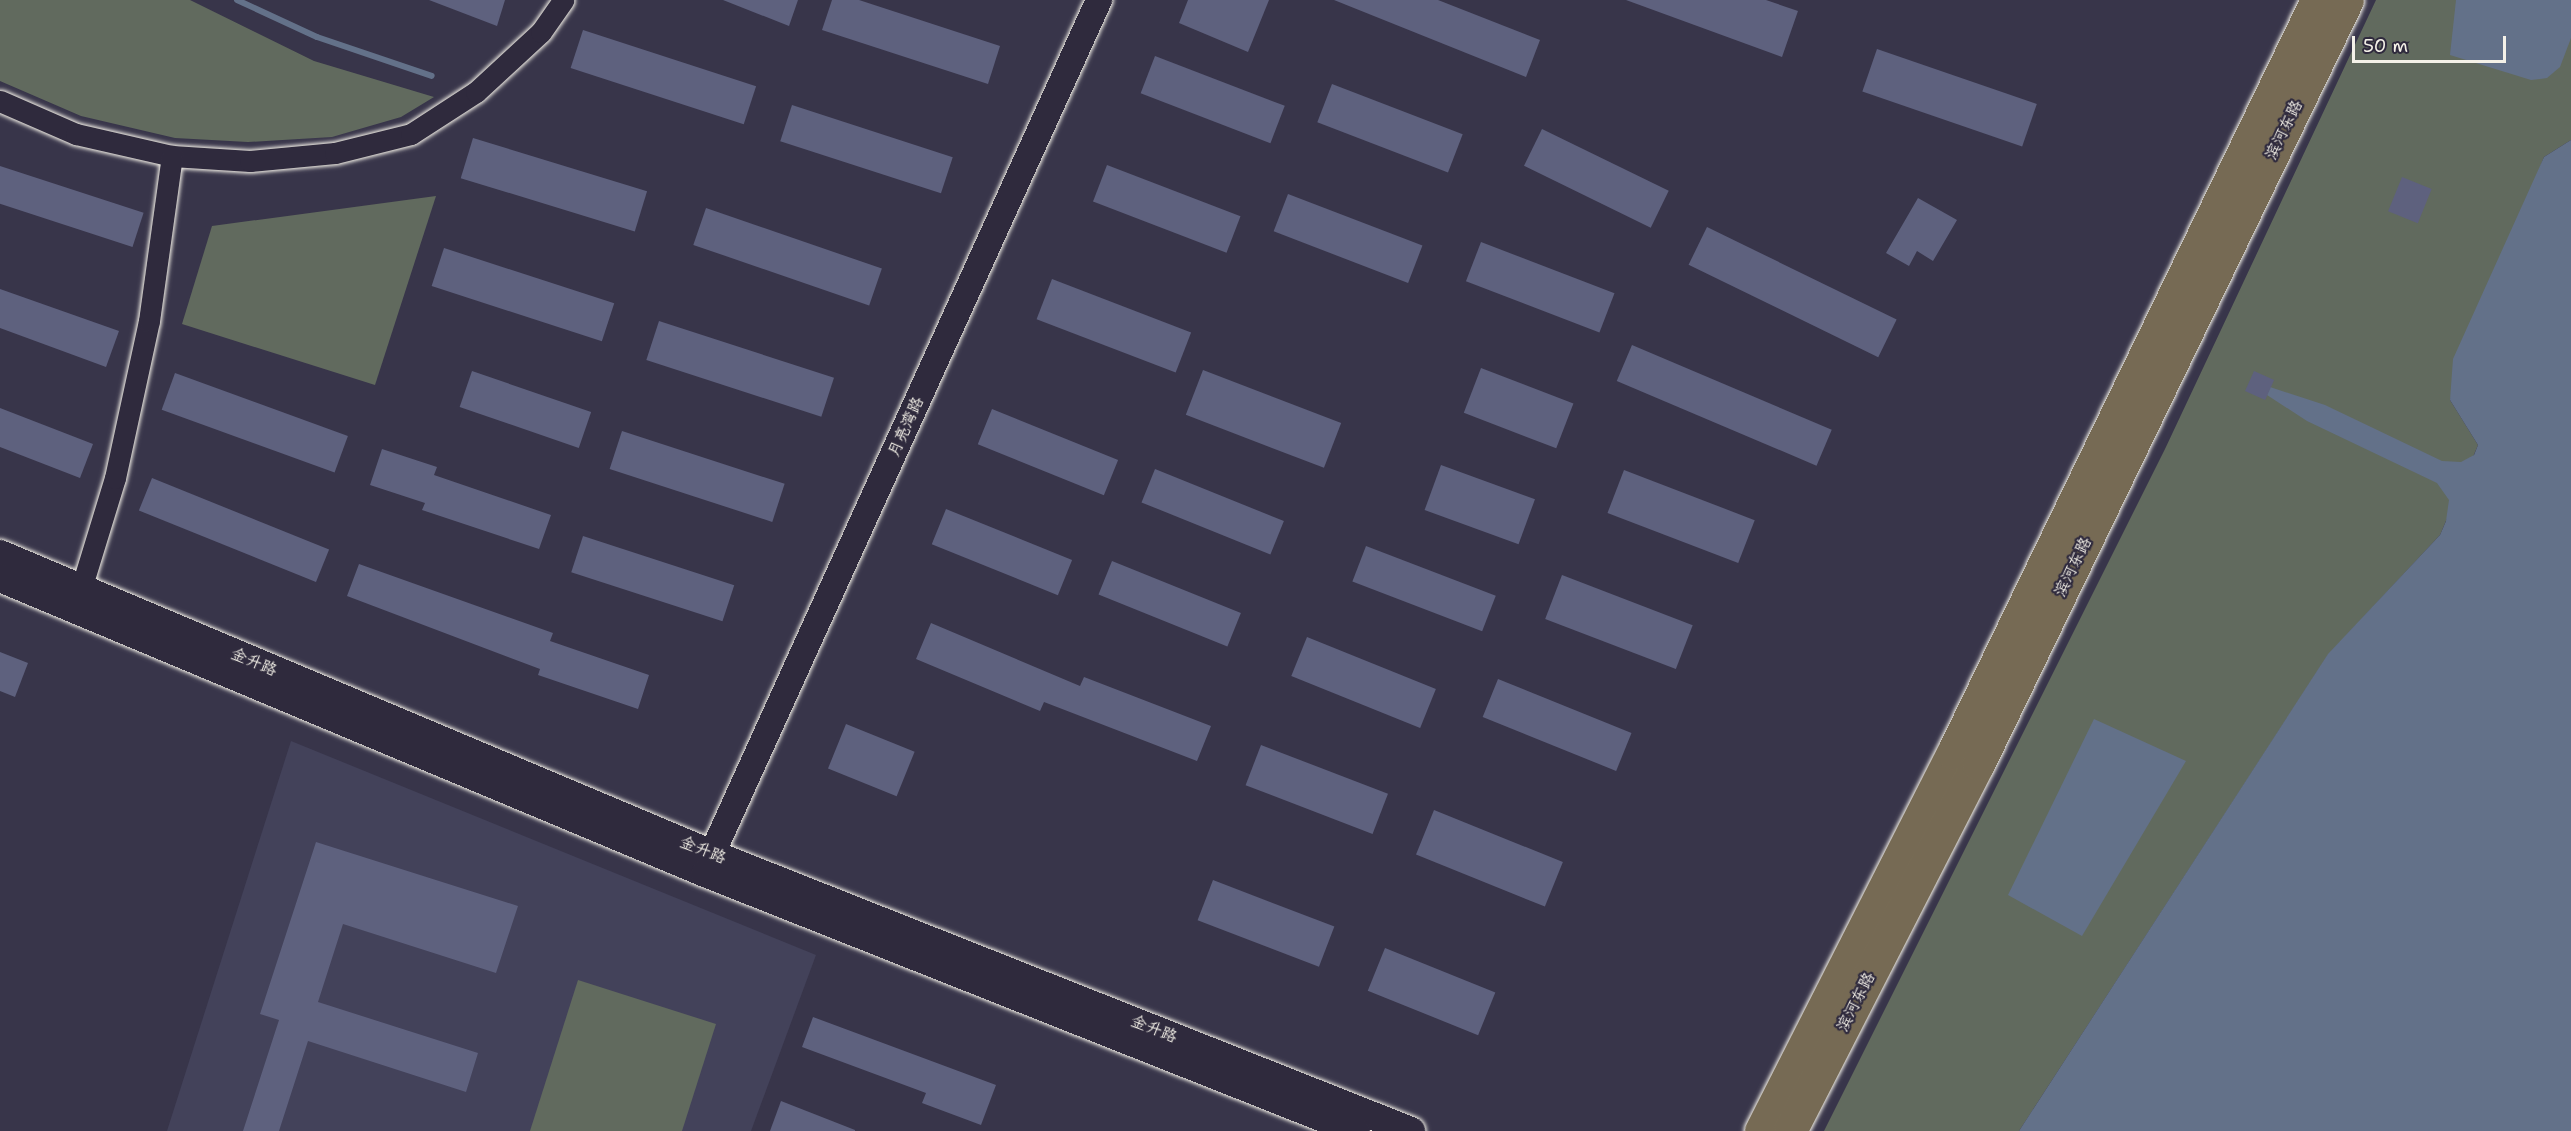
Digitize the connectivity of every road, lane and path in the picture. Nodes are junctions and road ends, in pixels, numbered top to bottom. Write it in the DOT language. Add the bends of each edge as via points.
graph roads {
  1 [pos="563,0"];
  2 [pos="1100,0"];
  3 [pos="2317,0"];
  4 [pos="2347,0"];
  5 [pos="0,100"];
  6 [pos="172,156"];
  7 [pos="0,554"];
  8 [pos="0,578"];
  9 [pos="81,589"];
  10 [pos="712,854"];
  11 [pos="1356,1131"];
  12 [pos="1411,1131"];
  13 [pos="1761,1131"];
  14 [pos="1790,1131"];
  1 -- 6 [label="street" via="542,32 476,92 411,134 335,153 250,161"];
  2 -- 10 [label="street, 月亮湾路"];
  3 -- 13 [label="main road, 滨河东路" via="1953,753"];
  4 -- 14 [label="main road, 滨河东路" via="1983,754"];
  5 -- 6 [label="street" via="76,134"];
  6 -- 9 [label="street" via="149,321 115,478"];
  7 -- 9 [label="main road, 金升路"];
  8 -- 11 [label="main road, 金升路" via="705,873"];
  9 -- 10 [label="main road, 金升路"];
  10 -- 12 [label="main road, 金升路"];
}
